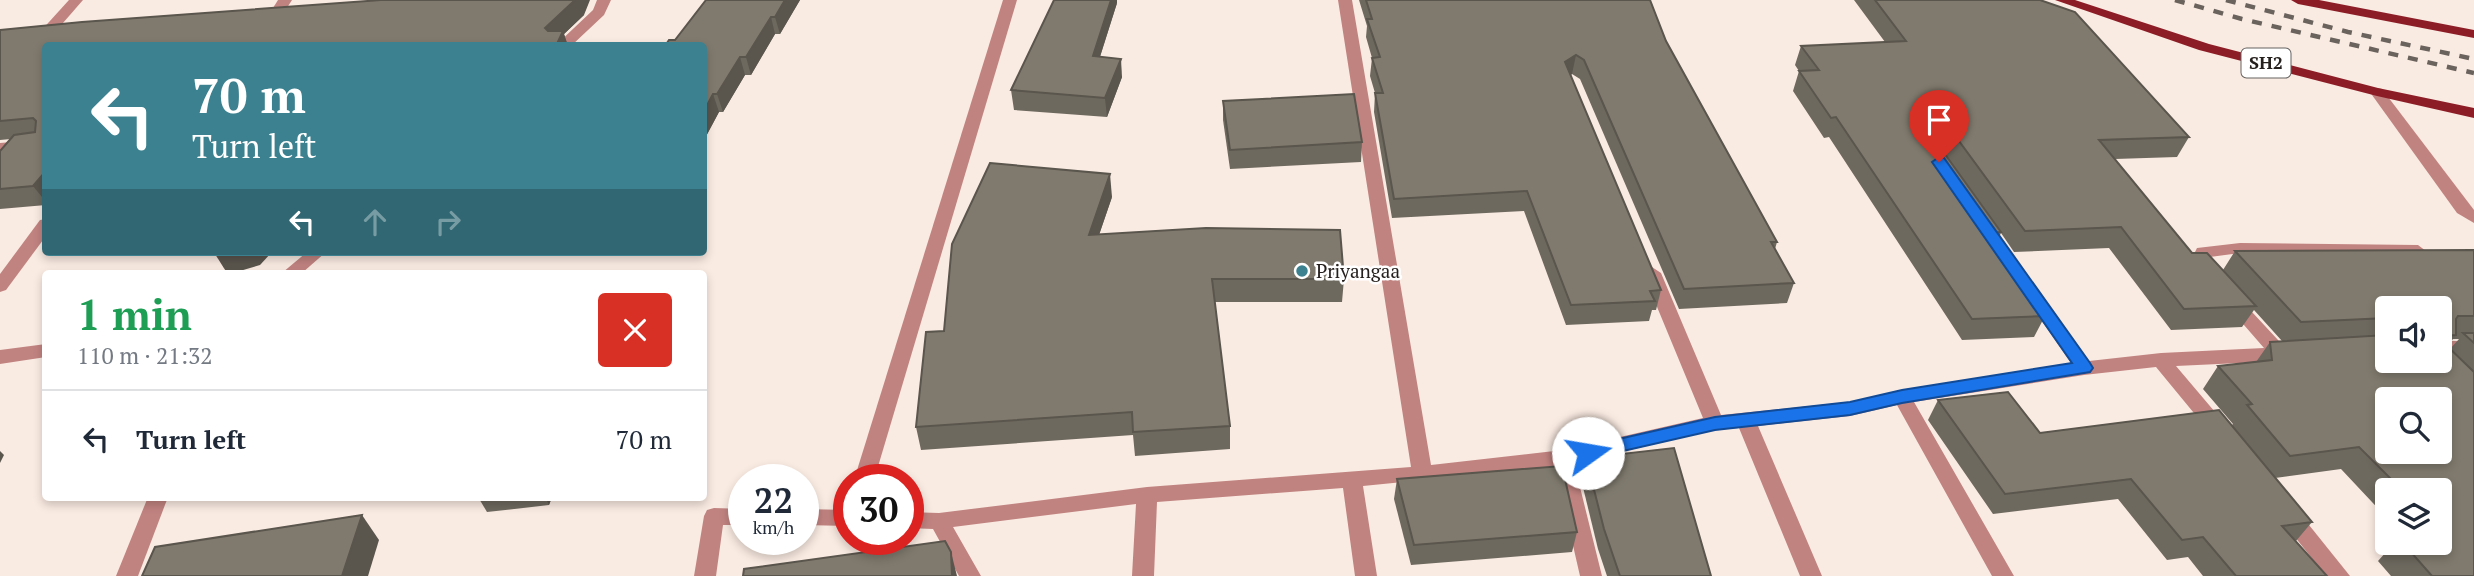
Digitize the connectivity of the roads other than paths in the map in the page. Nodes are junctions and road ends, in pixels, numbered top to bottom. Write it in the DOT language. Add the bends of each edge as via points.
graph roads {
  1 [pos="76,0"];
  2 [pos="285,0"];
  3 [pos="604,0"];
  4 [pos="1010,0"];
  5 [pos="1345,0"];
  6 [pos="2062,0"];
  7 [pos="2298,0"];
  8 [pos="273,19"];
  9 [pos="71,34"];
  10 [pos="2474,34"];
  11 [pos="566,42"];
  12 [pos="2376,92"];
  13 [pos="2474,113"];
  14 [pos="42,144"];
  15 [pos="0,149"];
  16 [pos="1977,216"];
  17 [pos="2474,218"];
  18 [pos="42,229"];
  19 [pos="2433,251"];
  20 [pos="313,256"];
  21 [pos="1646,258"];
  22 [pos="295,270"];
  23 [pos="0,286"];
  24 [pos="2452,347"];
  25 [pos="2474,347"];
  26 [pos="42,351"];
  27 [pos="2307,352"];
  28 [pos="2280,354"];
  29 [pos="0,356"];
  30 [pos="2161,360"];
  31 [pos="2084,368"];
  32 [pos="1902,397"];
  33 [pos="1746,420"];
  34 [pos="1715,423"];
  35 [pos="2229,442"];
  36 [pos="1563,458"];
  37 [pos="868,464"];
  38 [pos="1422,474"];
  39 [pos="1352,480"];
  40 [pos="1147,495"];
  41 [pos="156,501"];
  42 [pos="2280,504"];
  43 [pos="728,516"];
  44 [pos="924,521"];
  45 [pos="939,521"];
  46 [pos="127,576"];
  47 [pos="705,576"];
  48 [pos="970,576"];
  49 [pos="1143,576"];
  50 [pos="1366,576"];
  51 [pos="1591,576"];
  52 [pos="1811,576"];
  53 [pos="2003,576"];
  54 [pos="2339,576"];
  1 -- 9 [label="street" via="39,36"];
  2 -- 8 [label="street"];
  3 -- 11 [label="street" via="599,12"];
  4 -- 37 [label="street"];
  5 -- 38 [label="street"];
  6 -- 12 [label="main road, SH2" via="2204,47"];
  7 -- 10 [label="main road"];
  12 -- 13 [label="main road, SH2"];
  12 -- 17 [label="street"];
  14 -- 15 [label="street"];
  16 -- 31 [label="street"];
  18 -- 23 [label="street"];
  19 -- 28 [label="street" via="2240,247 2203,252 2199,264"];
  20 -- 22 [label="street"];
  21 -- 34 [label="street"];
  24 -- 25 [label="street"];
  26 -- 29 [label="street"];
  27 -- 28 [label="street"];
  28 -- 30 [label="street"];
  30 -- 31 [label="street"];
  30 -- 35 [label="street"];
  31 -- 32 [label="street"];
  32 -- 33 [label="street" via="1850,409"];
  32 -- 53 [label="street"];
  33 -- 34 [label="street"];
  33 -- 52 [label="street"];
  34 -- 36 [label="street"];
  36 -- 38 [label="street"];
  36 -- 51 [label="street"];
  38 -- 39 [label="street"];
  39 -- 40 [label="street"];
  39 -- 50 [label="street"];
  40 -- 45 [label="street"];
  40 -- 49 [label="street"];
  41 -- 46 [label="street"];
  42 -- 54 [label="street"];
  43 -- 47 [label="street" via="714,516"];
  44 -- 45 [label="street"];
  45 -- 48 [label="street"];
}
